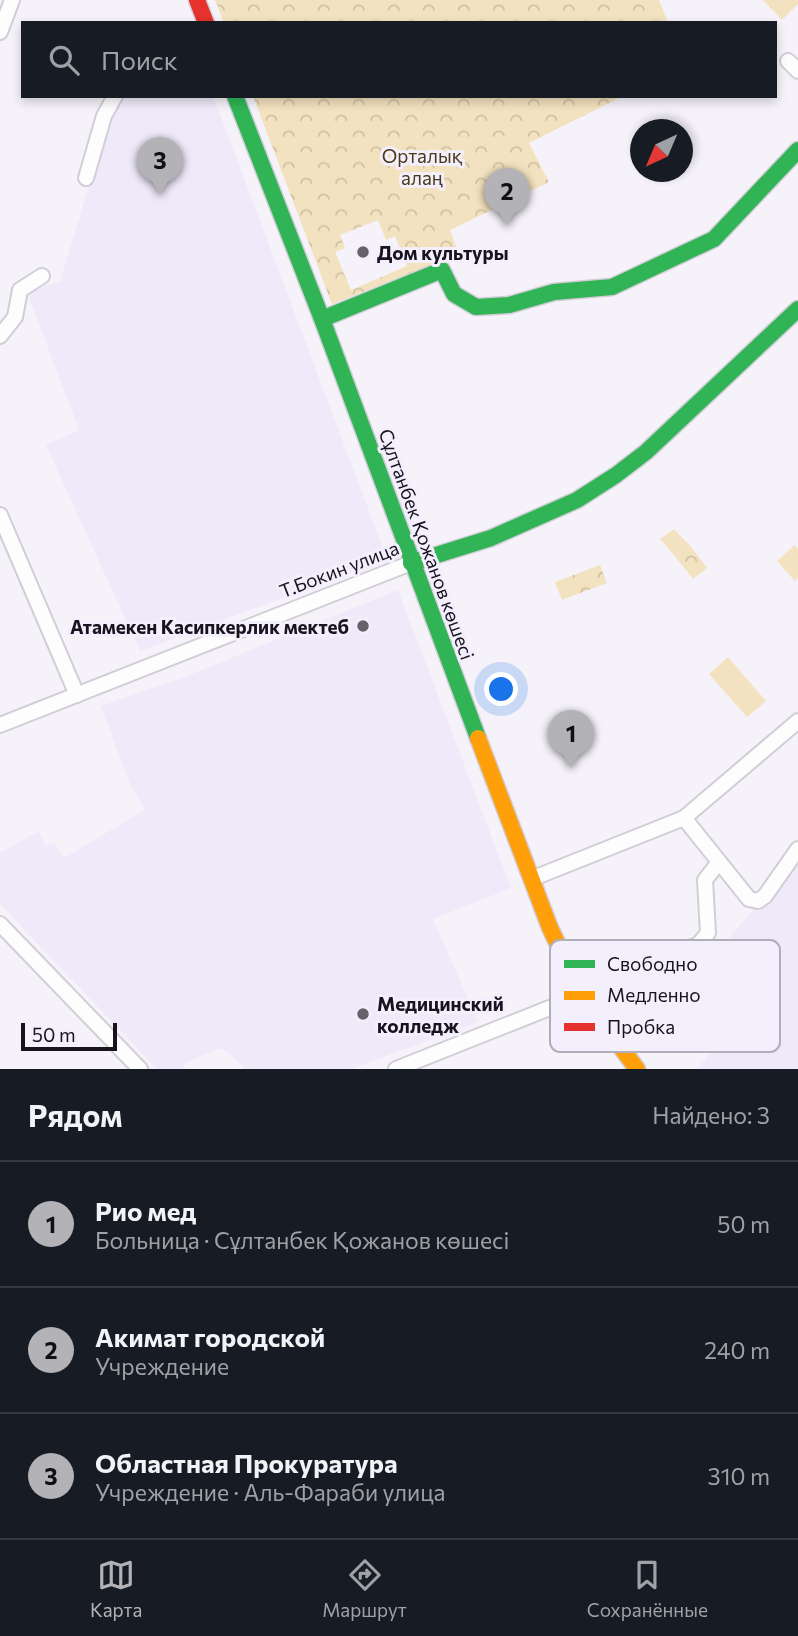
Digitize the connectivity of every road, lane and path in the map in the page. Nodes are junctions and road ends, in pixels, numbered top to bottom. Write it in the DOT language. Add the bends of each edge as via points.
graph roads {
  1 [pos="12,0"];
  2 [pos="197,0"];
  3 [pos="205,21"];
  4 [pos="0,32"];
  5 [pos="115,98"];
  6 [pos="236,98"];
  7 [pos="798,150"];
  8 [pos="86,178"];
  9 [pos="42,276"];
  10 [pos="798,309"];
  11 [pos="322,319"];
  12 [pos="0,336"];
  13 [pos="0,514"];
  14 [pos="411,562"];
  15 [pos="77,695"];
  16 [pos="798,721"];
  17 [pos="0,725"];
  18 [pos="684,818"];
  19 [pos="798,849"];
  20 [pos="719,862"];
  21 [pos="531,879"];
  22 [pos="0,924"];
  23 [pos="556,940"];
  24 [pos="704,940"];
  25 [pos="550,1008"];
  26 [pos="625,1052"];
  27 [pos="140,1069"];
  28 [pos="396,1069"];
  29 [pos="638,1069"];
  1 -- 4 [label="street"];
  2 -- 3 [label="main road"];
  5 -- 8 [label="street" via="104,116"];
  6 -- 11 [label="main road, Сұлтанбек Қожанов көшесі"];
  7 -- 11 [label="main road" via="714,239 612,287 476,307 454,294 442,270"];
  9 -- 12 [label="street" via="20,290 15,317"];
  10 -- 14 [label="main road, Т.Бокин улица" via="646,452 577,500 491,538"];
  11 -- 14 [label="main road, Сұлтанбек Қожанов көшесі"];
  13 -- 15 [label="street"];
  14 -- 15 [label="street, Т.Бокин улица"];
  14 -- 21 [label="main road, Сұлтанбек Қожанов көшесі"];
  15 -- 17 [label="street, Т.Бокин улица"];
  16 -- 18 [label="street"];
  18 -- 20 [label="street"];
  18 -- 21 [label="street"];
  19 -- 20 [label="street" via="758,901 750,899"];
  20 -- 24 [label="street" via="705,880 708,933"];
  21 -- 23 [label="main road, Сұлтанбек Қожанов көшесі"];
  22 -- 27 [label="street"];
  25 -- 28 [label="street"];
  26 -- 29 [label="main road, Сұлтанбек Қожанов көшесі"];
}
